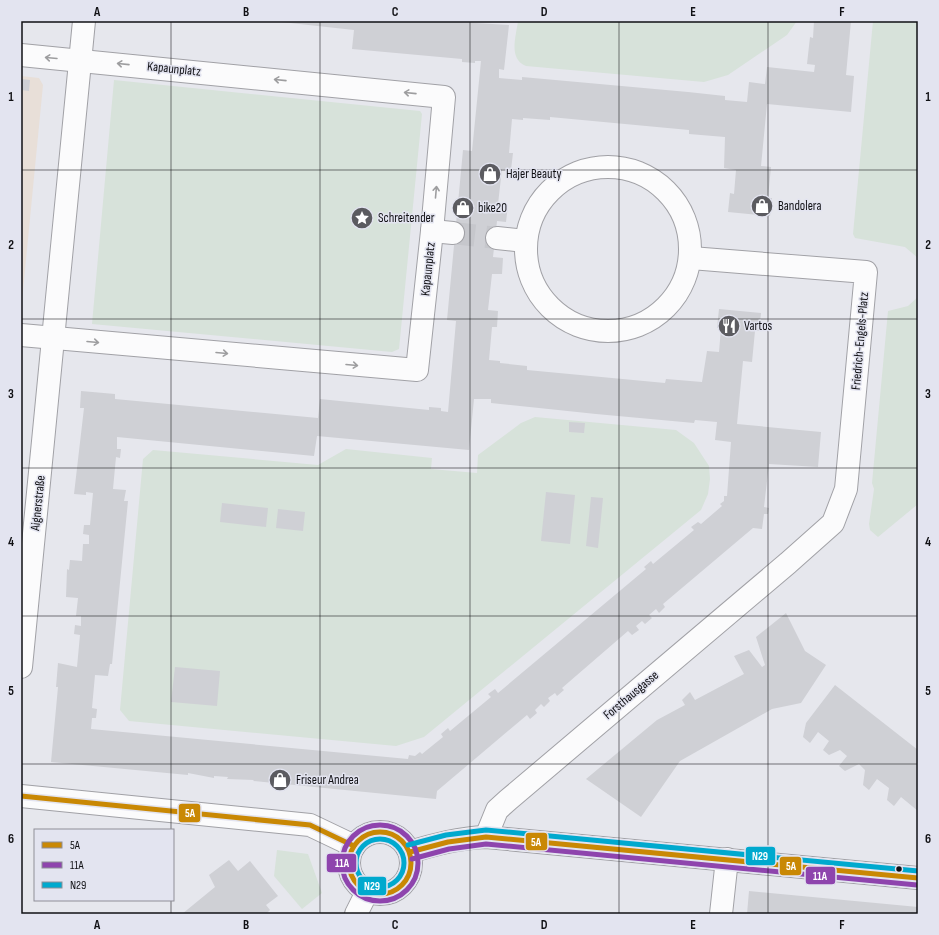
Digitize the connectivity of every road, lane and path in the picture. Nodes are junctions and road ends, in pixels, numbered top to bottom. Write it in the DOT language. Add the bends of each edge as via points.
graph roads {
  1 [pos="84,21"];
  2 [pos="21,55"];
  3 [pos="80,60"];
  4 [pos="497,238"];
  5 [pos="526,242"];
  6 [pos="691,258"];
  7 [pos="21,335"];
  8 [pos="54,338"];
  9 [pos="788,563"];
  10 [pos="21,667"];
  11 [pos="21,796"];
  12 [pos="486,837"];
  13 [pos="354,846"];
  14 [pos="410,852"];
  15 [pos="727,858"];
  16 [pos="918,878"];
  17 [pos="367,892"];
  18 [pos="356,914"];
  19 [pos="721,914"];
  1 -- 3 [label="street"];
  3 -- 2 [label="street, Kapaunplatz, one-way"];
  3 -- 8 [label="street"];
  8 -- 3 [label="street, Kapaunplatz, one-way" via="417,370 442,232 444,96"];
  4 -- 5 [label="street"];
  5 -- 6 [label="street" via="525,261 529,276 542,298 562,316 586,327 599,329 623,331 648,321 668,306 679,291"];
  5 -- 6 [label="street" via="532,218 546,195 573,175 598,167 616,167 633,170 653,182 676,203 685,225"];
  6 -- 9 [label="street, Friedrich-Engels-Platz" via="866,272 846,489 833,523"];
  7 -- 8 [label="street, Kapaunplatz"];
  8 -- 10 [label="street, Aignerstraße"];
  9 -- 12 [label="street, Forsthausgasse" via="508,800 497,810"];
  11 -- 13 [label="street" via="310,825"];
  12 -- 14 [label="street" via="466,837"];
  12 -- 15 [label="street"];
  13 -- 14 [label="street" via="368,834 384,832 399,837"];
  13 -- 17 [label="street" via="350,855 350,873"];
  14 -- 17 [label="street" via="412,867 402,886 390,894"];
  15 -- 16 [label="street"];
  15 -- 19 [label="street"];
  17 -- 18 [label="street"];
}
